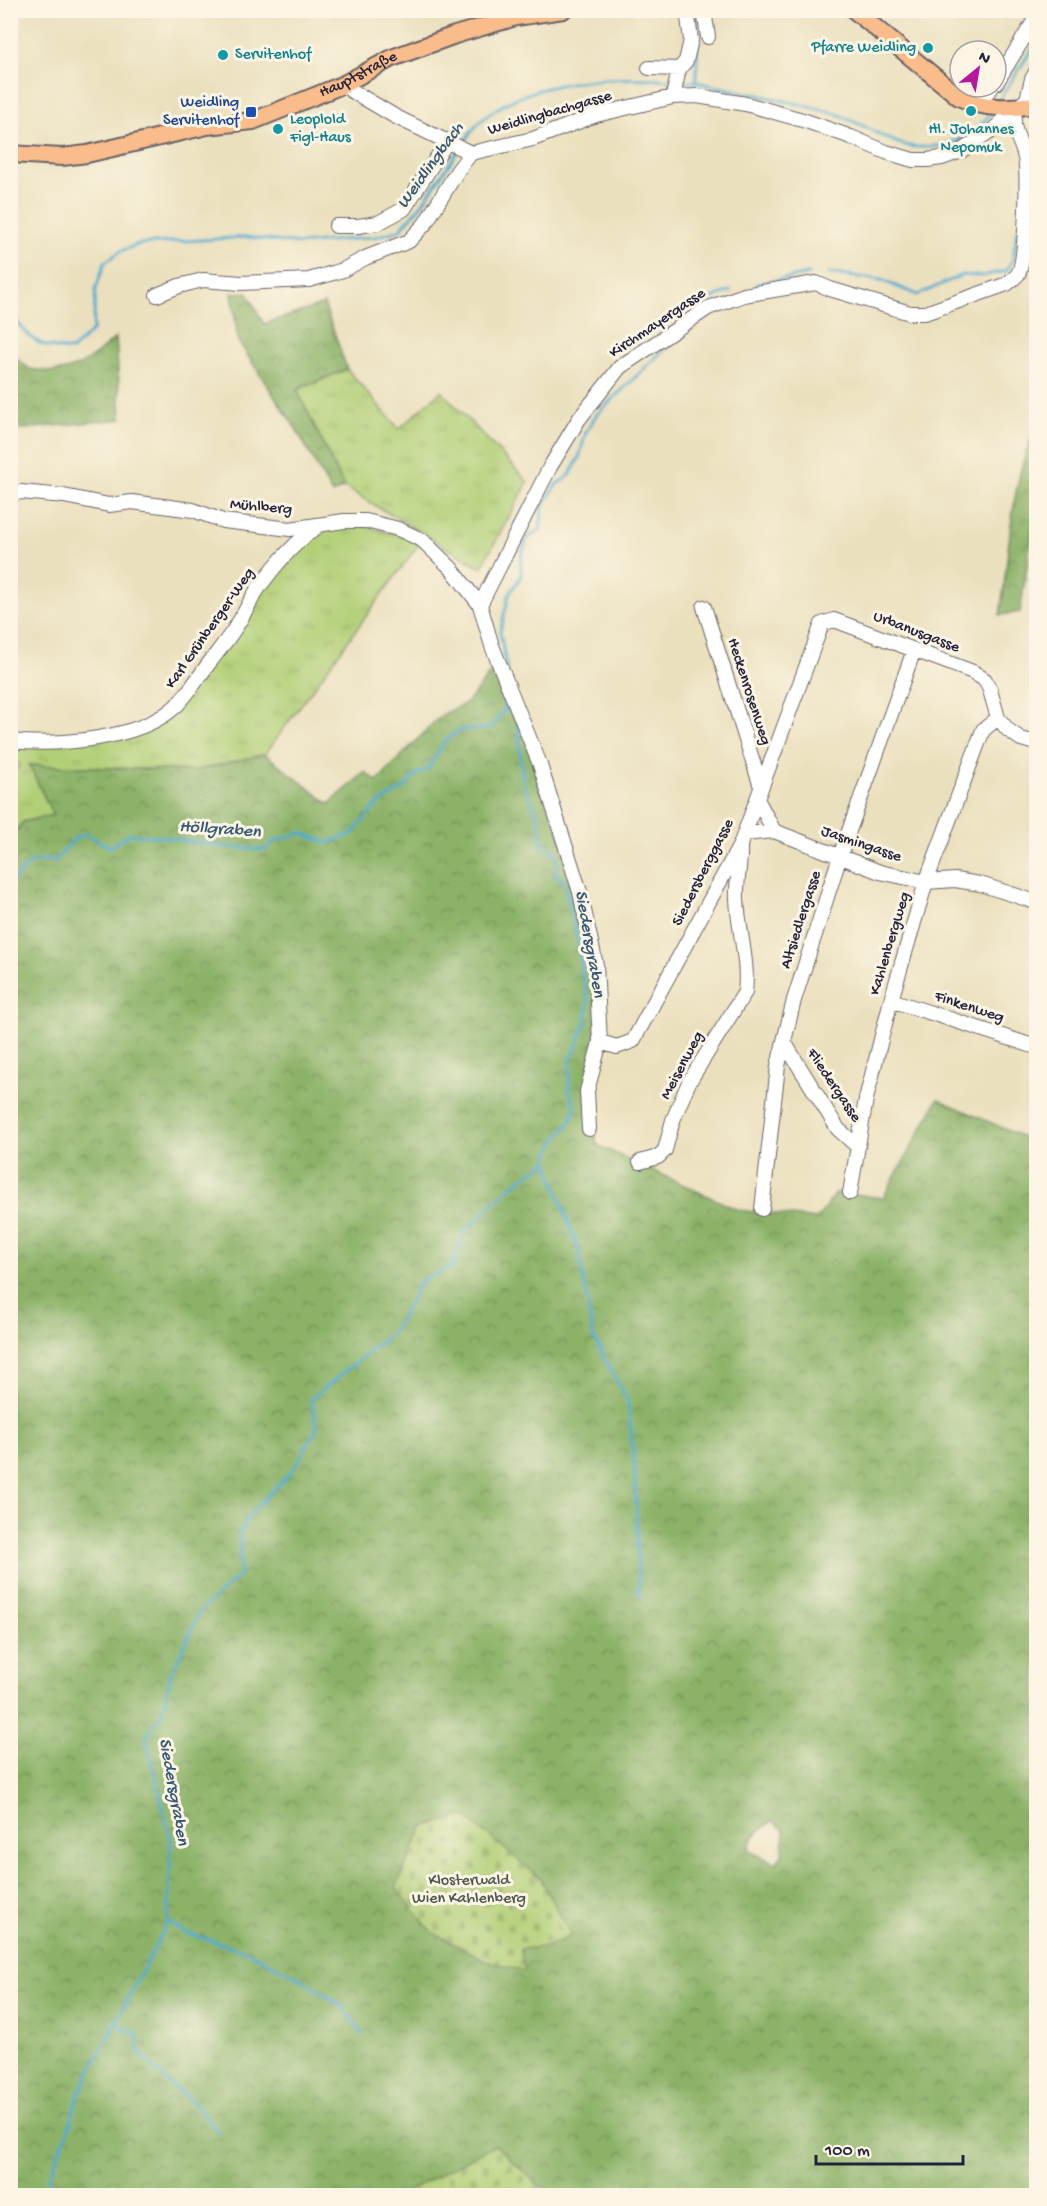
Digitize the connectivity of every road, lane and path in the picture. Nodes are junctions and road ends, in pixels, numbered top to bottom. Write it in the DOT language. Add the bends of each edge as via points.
graph roads {
  1 [pos="563,10"];
  2 [pos="687,10"];
  3 [pos="704,10"];
  4 [pos="854,10"];
  5 [pos="509,14"];
  6 [pos="1036,18"];
  7 [pos="708,37"];
  8 [pos="1008,64"];
  9 [pos="649,68"];
  10 [pos="1036,72"];
  11 [pos="676,82"];
  12 [pos="342,85"];
  13 [pos="983,99"];
  14 [pos="979,105"];
  15 [pos="1036,105"];
  16 [pos="1011,108"];
  17 [pos="459,146"];
  18 [pos="10,154"];
  19 [pos="336,226"];
  20 [pos="157,295"];
  21 [pos="10,494"];
  22 [pos="319,526"];
  23 [pos="480,604"];
  24 [pos="704,607"];
  25 [pos="834,620"];
  26 [pos="914,650"];
  27 [pos="998,718"];
  28 [pos="10,741"];
  29 [pos="1036,743"];
  30 [pos="759,793"];
  31 [pos="774,831"];
  32 [pos="743,840"];
  33 [pos="840,856"];
  34 [pos="926,882"];
  35 [pos="1036,903"];
  36 [pos="891,1000"];
  37 [pos="600,1042"];
  38 [pos="784,1042"];
  39 [pos="1036,1047"];
  40 [pos="589,1129"];
  41 [pos="857,1146"];
  42 [pos="640,1162"];
  43 [pos="850,1193"];
  44 [pos="762,1209"];
  1 -- 5 [label="main road, Hauptstraße"];
  2 -- 11 [label="street" via="692,40"];
  3 -- 7 [label="street"];
  4 -- 14 [label="main road" via="950,91"];
  5 -- 12 [label="main road, Hauptstraße" via="392,58"];
  6 -- 8 [label="street"];
  9 -- 11 [label="street"];
  10 -- 16 [label="street" via="1027,99"];
  11 -- 16 [label="street, Weidlingbachgasse" via="697,96 806,121 913,160 942,158 962,151 993,130"];
  11 -- 17 [label="street, Weidlingbachgasse" via="533,139"];
  12 -- 17 [label="street" via="396,117"];
  12 -- 18 [label="main road, Hauptstraße" via="253,121 207,126 87,154"];
  13 -- 14 [label="street"];
  14 -- 16 [label="main road"];
  15 -- 16 [label="main road"];
  16 -- 23 [label="street, Kirchmayergasse" via="1026,169 1024,248 1018,274 1007,284 925,313 910,313 816,283 744,295 708,308 620,367 579,419"];
  17 -- 19 [label="street" via="404,209 378,223"];
  17 -- 20 [label="street, Weidlingbachgasse" via="458,170 410,241 309,280 203,280"];
  21 -- 22 [label="street, Mühlberg" via="64,496 109,505 132,502 193,510 223,521 257,526"];
  22 -- 23 [label="street, Mühlberg" via="366,521 422,540"];
  22 -- 28 [label="street, Karl Grünberger-Weg" via="302,537 259,587 236,627 194,684 163,716 126,731 88,740 37,744"];
  23 -- 37 [label="street" via="539,762 580,892 596,965"];
  24 -- 30 [label="street, Heckenrosenweg"];
  25 -- 26 [label="street, Urbanusgasse"];
  25 -- 30 [label="street, Siedersberggasse" via="822,624"];
  26 -- 27 [label="street, Urbanusgasse" via="985,680"];
  26 -- 33 [label="street, Altsiedlergasse"];
  27 -- 29 [label="street" via="1021,739"];
  27 -- 34 [label="street, Kahlenbergweg" via="983,730"];
  30 -- 31 [label="street, Heckenrosenweg"];
  30 -- 32 [label="street, Siedersberggasse"];
  31 -- 32 [label="street, Jasmingasse"];
  31 -- 33 [label="street, Jasmingasse"];
  32 -- 37 [label="street, Siedersberggasse" via="633,1041 617,1047"];
  32 -- 42 [label="street, Meisenweg" via="736,896 747,975 745,992 689,1082 665,1150 658,1157"];
  33 -- 34 [label="street, Jasmingasse" via="880,872"];
  33 -- 38 [label="street, Altsiedlergasse"];
  34 -- 35 [label="street, Jasmingasse" via="955,879"];
  34 -- 36 [label="street, Kahlenbergweg"];
  36 -- 39 [label="street, Finkenweg"];
  36 -- 41 [label="street, Kahlenbergweg"];
  37 -- 40 [label="street" via="586,1091"];
  38 -- 41 [label="street, Fliedergasse" via="838,1129"];
  38 -- 44 [label="street, Altsiedlergasse"];
  41 -- 43 [label="street, Kahlenbergweg"];
}
